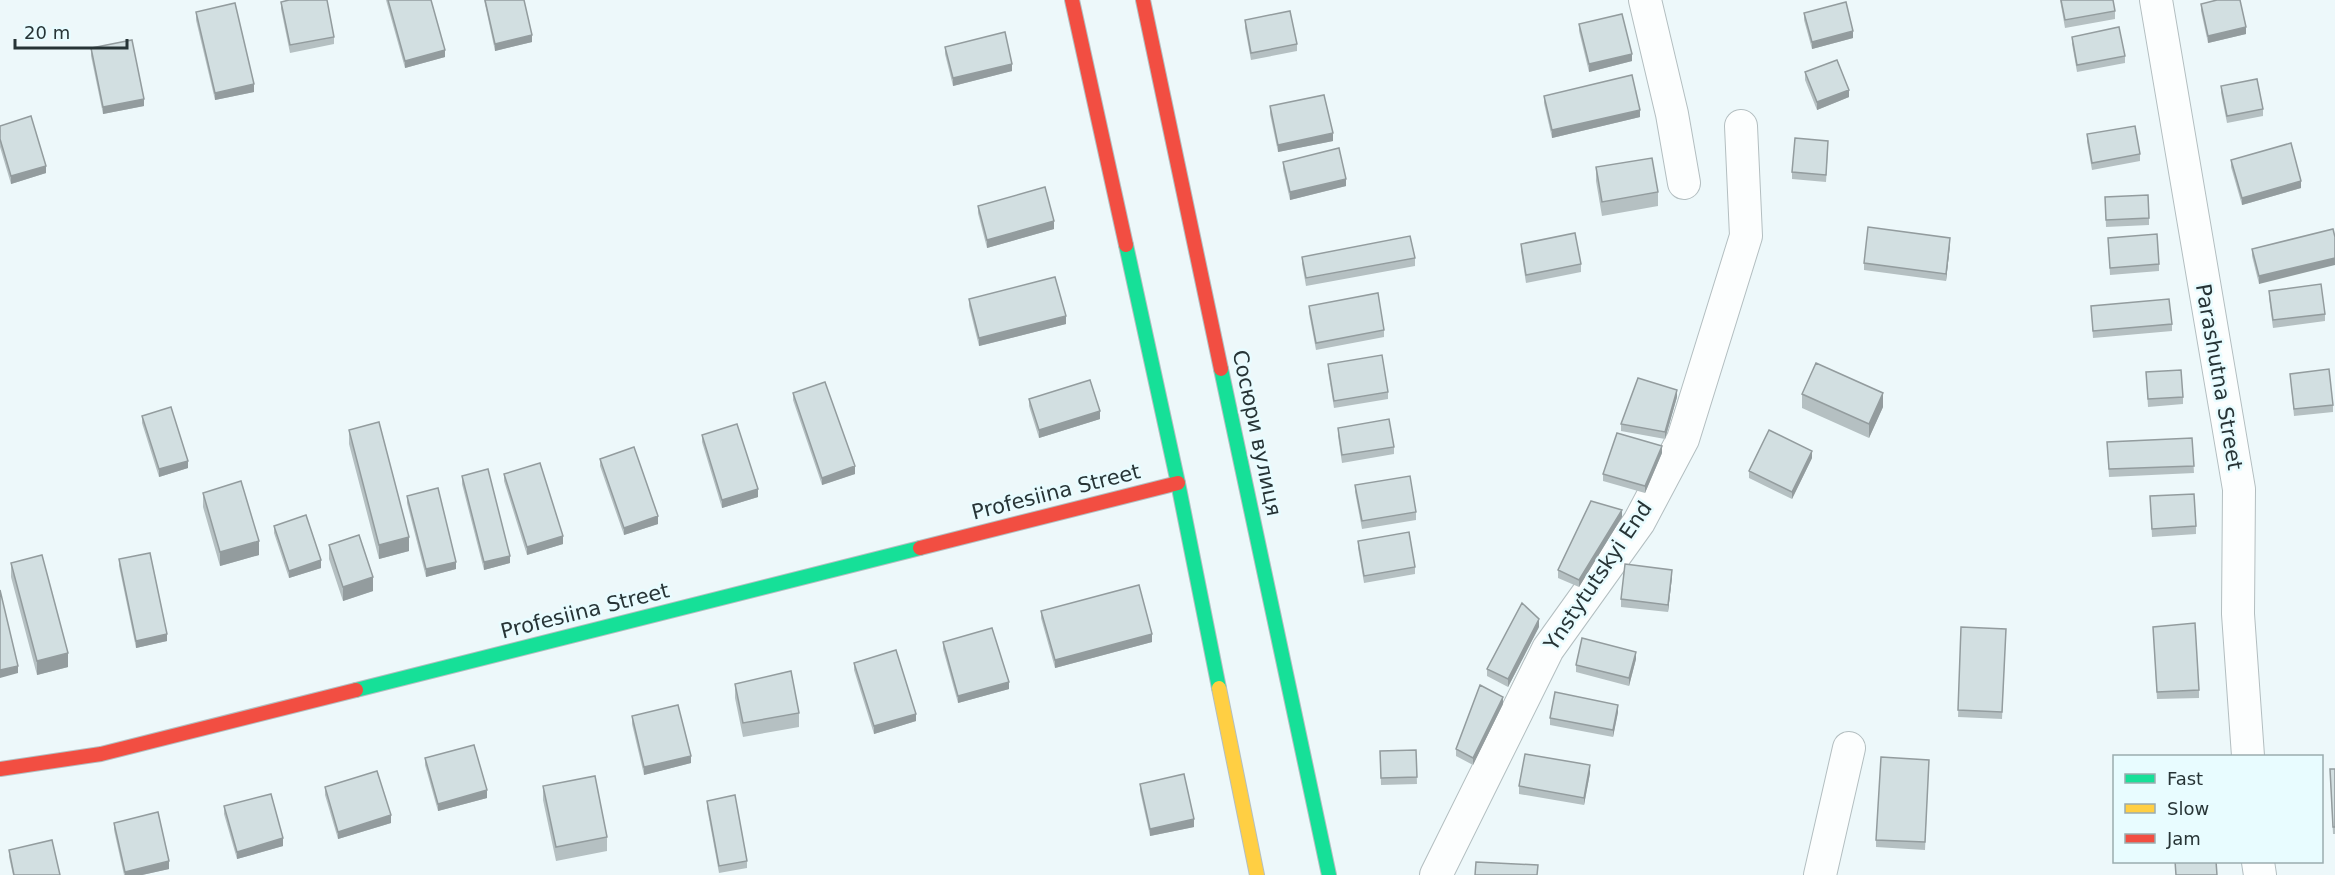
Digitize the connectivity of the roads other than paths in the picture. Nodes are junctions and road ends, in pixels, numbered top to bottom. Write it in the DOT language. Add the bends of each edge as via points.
graph roads {
  1 [pos="1072,0"];
  2 [pos="1143,0"];
  3 [pos="1645,0"];
  4 [pos="2156,0"];
  5 [pos="1741,126"];
  6 [pos="1684,183"];
  7 [pos="1178,483"];
  8 [pos="1849,748"];
  9 [pos="2248,755"];
  10 [pos="0,769"];
  11 [pos="1257,875"];
  12 [pos="1329,875"];
  13 [pos="1436,875"];
  14 [pos="1820,875"];
  1 -- 7 [label="street"];
  2 -- 12 [label="street, Сосюри вулиця"];
  3 -- 6 [label="street"];
  4 -- 9 [label="street, Parashutna Street" via="2238,489 2238,614"];
  5 -- 13 [label="street, Ynstytutskyi End" via="1746,236 1683,439 1639,522 1548,649"];
  7 -- 10 [label="street, Profesiina Street" via="102,754"];
  7 -- 11 [label="street"];
  8 -- 14 [label="street"];
}
